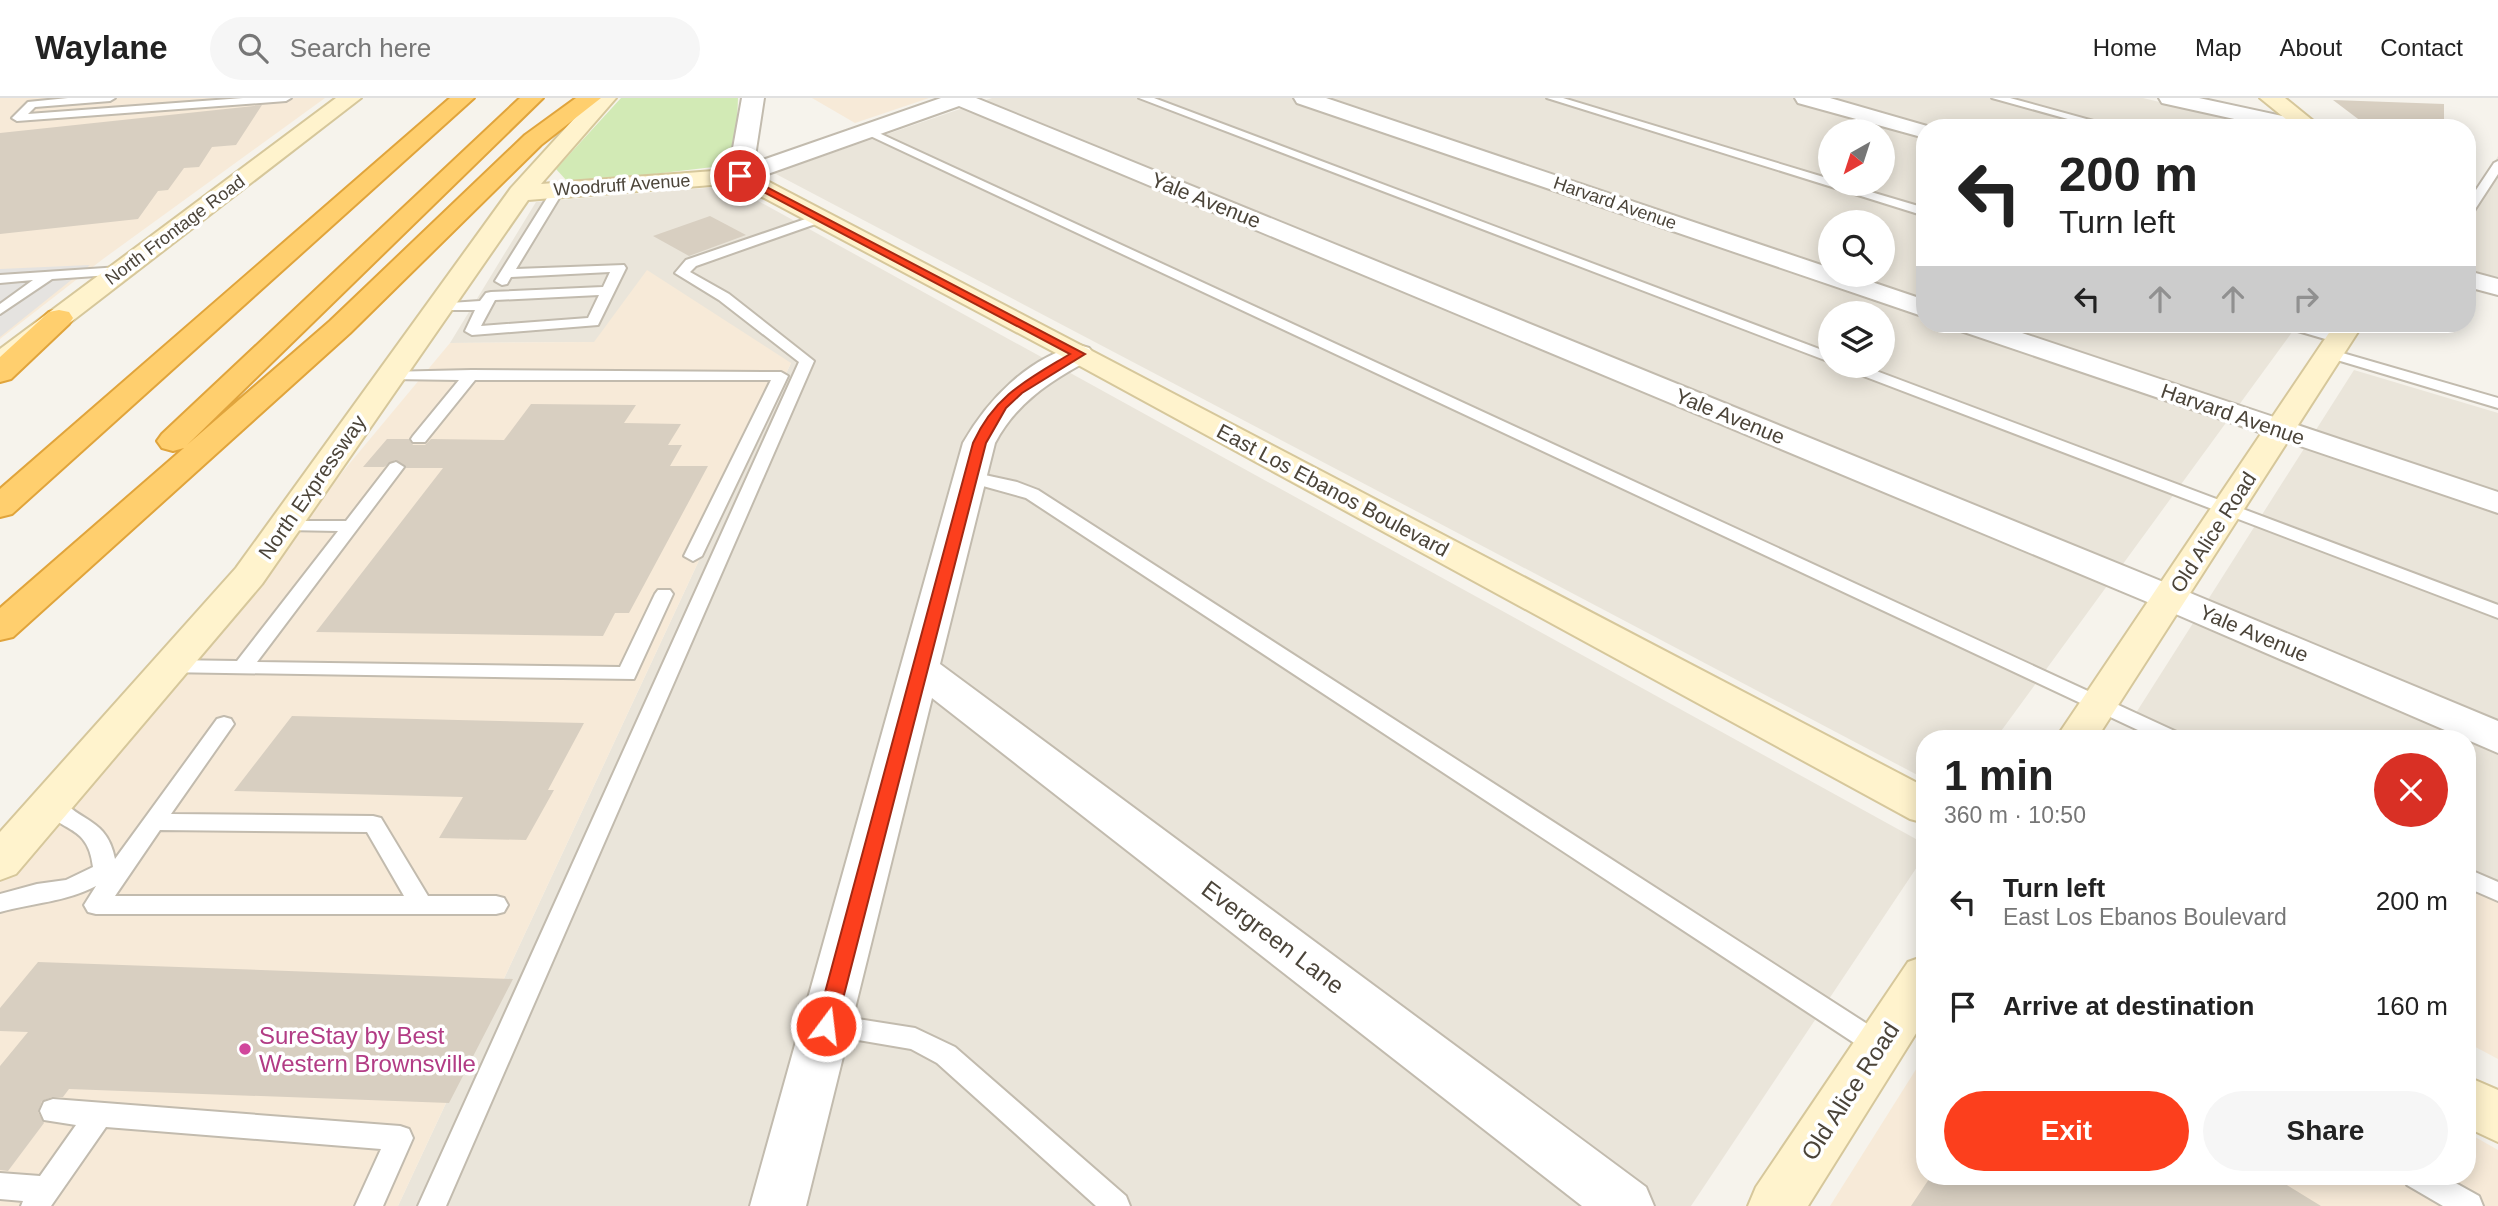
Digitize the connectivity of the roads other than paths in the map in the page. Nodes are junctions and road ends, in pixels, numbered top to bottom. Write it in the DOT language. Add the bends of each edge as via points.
graph roads {
  1 [pos="110,98"];
  2 [pos="286,98"];
  3 [pos="350,98"];
  4 [pos="463,98"];
  5 [pos="532,98"];
  6 [pos="590,98"];
  7 [pos="606,98"];
  8 [pos="753,98"];
  9 [pos="961,98"];
  10 [pos="1144,98"];
  11 [pos="1305,98"];
  12 [pos="1552,98"];
  13 [pos="1806,98"];
  14 [pos="1997,98"];
  15 [pos="2170,98"];
  16 [pos="2271,98"];
  17 [pos="62,100"];
  18 [pos="2079,119"];
  19 [pos="2267,119"];
  20 [pos="2298,119"];
  21 [pos="1916,129"];
  22 [pos="868,131"];
  23 [pos="2498,165"];
  24 [pos="740,176"];
  25 [pos="1818,180"];
  26 [pos="558,190"];
  27 [pos="520,193"];
  28 [pos="1871,196"];
  29 [pos="2476,199"];
  30 [pos="1916,209"];
  31 [pos="820,218"];
  32 [pos="120,271"];
  33 [pos="507,273"];
  34 [pos="49,275"];
  35 [pos="0,279"];
  36 [pos="2476,281"];
  37 [pos="2498,287"];
  38 [pos="608,291"];
  39 [pos="488,300"];
  40 [pos="1916,306"];
  41 [pos="440,307"];
  42 [pos="0,310"];
  43 [pos="59,318"];
  44 [pos="1994,333"];
  45 [pos="2320,333"];
  46 [pos="2340,339"];
  47 [pos="1818,353"];
  48 [pos="1079,354"];
  49 [pos="0,363"];
  50 [pos="0,373"];
  51 [pos="472,374"];
  52 [pos="391,375"];
  53 [pos="1882,378"];
  54 [pos="2498,403"];
  55 [pos="2280,430"];
  56 [pos="419,439"];
  57 [pos="396,467"];
  58 [pos="971,477"];
  59 [pos="2498,503"];
  60 [pos="0,507"];
  61 [pos="2227,509"];
  62 [pos="285,525"];
  63 [pos="353,526"];
  64 [pos="693,556"];
  65 [pos="664,594"];
  66 [pos="2170,598"];
  67 [pos="0,607"];
  68 [pos="2498,612"];
  69 [pos="0,628"];
  70 [pos="170,667"];
  71 [pos="242,668"];
  72 [pos="919,669"];
  73 [pos="2097,703"];
  74 [pos="224,724"];
  75 [pos="2081,730"];
  76 [pos="2155,730"];
  77 [pos="2498,738"];
  78 [pos="1916,802"];
  79 [pos="51,803"];
  80 [pos="154,822"];
  81 [pos="0,862"];
  82 [pos="112,870"];
  83 [pos="2476,882"];
  84 [pos="2498,892"];
  85 [pos="0,903"];
  86 [pos="421,905"];
  87 [pos="496,905"];
  88 [pos="1916,991"];
  89 [pos="826,1026"];
  90 [pos="1880,1045"];
  91 [pos="2476,1106"];
  92 [pos="53,1111"];
  93 [pos="99,1115"];
  94 [pos="2498,1118"];
  95 [pos="0,1185"];
  96 [pos="2433,1185"];
  97 [pos="41,1198"];
  98 [pos="369,1206"];
  99 [pos="432,1206"];
  100 [pos="778,1206"];
  101 [pos="1116,1206"];
  102 [pos="1626,1206"];
  103 [pos="1776,1206"];
  104 [pos="2469,1206"];
  1 -- 17 [label="lane"];
  2 -- 17 [label="lane" via="17,118 32,104"];
  3 -- 32 [label="street, North Frontage Road"];
  4 -- 60 [label="highway"];
  5 -- 67 [label="highway"];
  6 -- 69 [label="highway" via="533,140 340,327"];
  7 -- 27 [label="street, North Expressway"];
  8 -- 24 [label="street"];
  9 -- 22 [label="street, Woodruff Avenue"];
  9 -- 66 [label="street, Yale Avenue"];
  10 -- 47 [label="lane"];
  11 -- 40 [label="street, Harvard Avenue"];
  12 -- 25 [label="lane"];
  13 -- 21 [label="street"];
  14 -- 18 [label="lane"];
  15 -- 19 [label="street"];
  16 -- 20 [label="street"];
  22 -- 24 [label="street, Woodruff Avenue"];
  22 -- 73 [label="lane"];
  23 -- 29 [label="lane"];
  24 -- 26 [label="street, Woodruff Avenue"];
  24 -- 31 [label="street, East Los Ebanos Boulevard"];
  26 -- 27 [label="street, Woodruff Avenue"];
  26 -- 33 [label="lane"];
  27 -- 41 [label="street, North Expressway"];
  28 -- 30 [label="lane"];
  31 -- 48 [label="street, East Los Ebanos Boulevard"];
  31 -- 99 [label="lane" via="691,263 682,273 724,297 807,361"];
  32 -- 34 [label="lane"];
  32 -- 43 [label="street, North Frontage Road"];
  33 -- 38 [label="lane" via="620,268"];
  33 -- 39 [label="lane"];
  34 -- 35 [label="lane"];
  34 -- 42 [label="lane"];
  36 -- 37 [label="street"];
  38 -- 39 [label="lane"];
  38 -- 39 [label="lane" via="593,322 472,331"];
  39 -- 41 [label="lane"];
  41 -- 52 [label="street, North Expressway"];
  43 -- 49 [label="street, North Frontage Road"];
  43 -- 50 [label="highway"];
  44 -- 55 [label="street, Harvard Avenue"];
  45 -- 46 [label="lane"];
  46 -- 54 [label="lane"];
  46 -- 55 [label="street, Old Alice Road"];
  48 -- 58 [label="street" via="1034,379 1001,406 979,443"];
  48 -- 78 [label="street, East Los Ebanos Boulevard"];
  51 -- 52 [label="lane"];
  51 -- 56 [label="lane"];
  51 -- 64 [label="lane" via="781,376"];
  52 -- 62 [label="street, North Expressway"];
  53 -- 61 [label="lane"];
  55 -- 59 [label="street, Harvard Avenue"];
  55 -- 61 [label="street, Old Alice Road"];
  57 -- 63 [label="lane"];
  58 -- 72 [label="street"];
  58 -- 90 [label="lane" via="1032,494"];
  61 -- 66 [label="street, Old Alice Road"];
  61 -- 68 [label="lane"];
  62 -- 63 [label="lane"];
  62 -- 70 [label="street, North Expressway" via="249,576"];
  63 -- 71 [label="lane"];
  65 -- 71 [label="lane" via="627,674"];
  66 -- 73 [label="street, Old Alice Road"];
  66 -- 77 [label="street, Yale Avenue"];
  70 -- 71 [label="lane"];
  70 -- 79 [label="street, North Expressway"];
  72 -- 89 [label="street"];
  72 -- 102 [label="street, Evergreen Lane"];
  73 -- 75 [label="street, Old Alice Road"];
  73 -- 76 [label="lane"];
  74 -- 80 [label="lane"];
  79 -- 81 [label="street, North Expressway"];
  79 -- 82 [label="lane" via="97,837"];
  80 -- 82 [label="lane"];
  80 -- 86 [label="lane" via="373,824"];
  82 -- 85 [label="lane" via="70,889"];
  82 -- 86 [label="lane" via="96,905"];
  83 -- 84 [label="lane"];
  86 -- 87 [label="lane"];
  88 -- 90 [label="street, Old Alice Road"];
  89 -- 100 [label="street"];
  89 -- 101 [label="lane" via="915,1039 946,1055"];
  90 -- 103 [label="street, Old Alice Road"];
  91 -- 94 [label="street"];
  92 -- 93 [label="lane"];
  93 -- 97 [label="lane"];
  93 -- 98 [label="lane" via="400,1138"];
  95 -- 97 [label="lane"];
  96 -- 104 [label="lane"];
}
